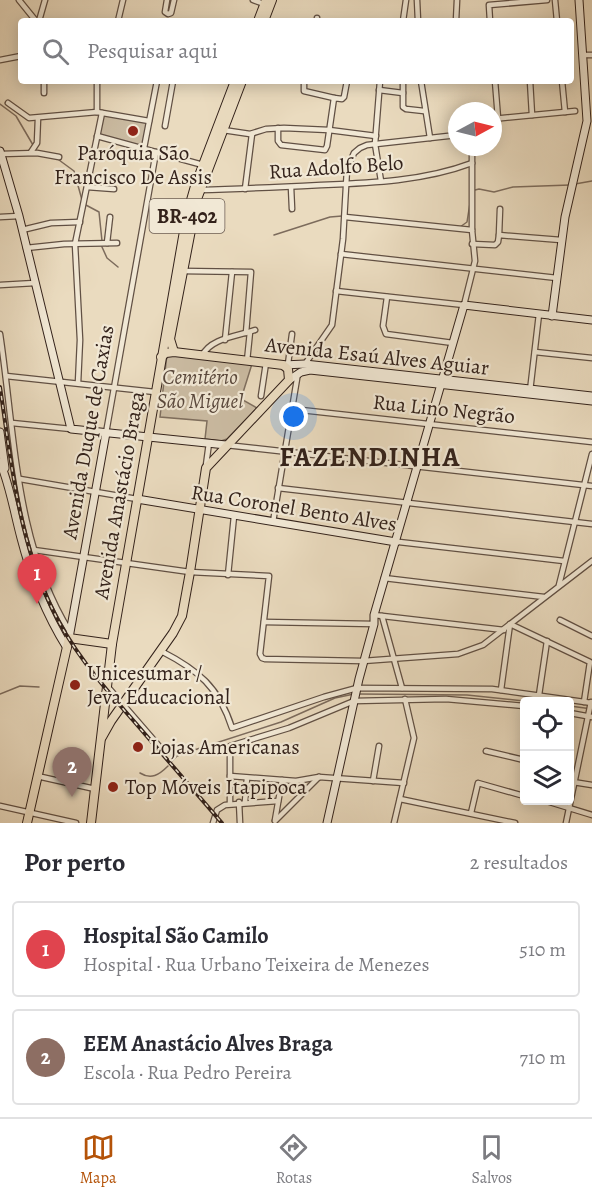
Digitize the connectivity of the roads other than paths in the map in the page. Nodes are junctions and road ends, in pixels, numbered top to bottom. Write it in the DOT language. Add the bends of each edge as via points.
graph roads {
  1 [pos="19,0"];
  2 [pos="45,0"];
  3 [pos="123,0"];
  4 [pos="167,0"];
  5 [pos="174,0"];
  6 [pos="253,0"];
  7 [pos="406,0"];
  8 [pos="417,0"];
  9 [pos="457,0"];
  10 [pos="546,0"];
  11 [pos="555,0"];
  12 [pos="579,0"];
  13 [pos="267,1"];
  14 [pos="35,18"];
  15 [pos="39,18"];
  16 [pos="119,18"];
  17 [pos="259,18"];
  18 [pos="264,18"];
  19 [pos="403,18"];
  20 [pos="418,18"];
  21 [pos="456,18"];
  22 [pos="490,18"];
  23 [pos="557,18"];
  24 [pos="588,55"];
  25 [pos="18,57"];
  26 [pos="0,60"];
  27 [pos="44,84"];
  28 [pos="97,84"];
  29 [pos="157,84"];
  30 [pos="172,84"];
  31 [pos="234,84"];
  32 [pos="241,84"];
  33 [pos="304,84"];
  34 [pos="346,84"];
  35 [pos="380,84"];
  36 [pos="403,84"];
  37 [pos="421,84"];
  38 [pos="495,84"];
  39 [pos="530,84"];
  40 [pos="562,84"];
  41 [pos="379,90"];
  42 [pos="44,93"];
  43 [pos="403,93"];
  44 [pos="334,98"];
  45 [pos="495,102"];
  46 [pos="8,103"];
  47 [pos="424,111"];
  48 [pos="574,111"];
  49 [pos="100,112"];
  50 [pos="565,112"];
  51 [pos="532,115"];
  52 [pos="502,117"];
  53 [pos="38,118"];
  54 [pos="149,121"];
  55 [pos="590,121"];
  56 [pos="165,126"];
  57 [pos="278,128"];
  58 [pos="223,130"];
  59 [pos="329,130"];
  60 [pos="252,134"];
  61 [pos="97,136"];
  62 [pos="376,136"];
  63 [pos="448,136"];
  64 [pos="430,138"];
  65 [pos="375,144"];
  66 [pos="144,148"];
  67 [pos="1,152"];
  68 [pos="31,152"];
  69 [pos="156,152"];
  70 [pos="472,156"];
  71 [pos="59,157"];
  72 [pos="472,163"];
  73 [pos="203,165"];
  74 [pos="381,181"];
  75 [pos="345,184"];
  76 [pos="291,186"];
  77 [pos="87,187"];
  78 [pos="114,189"];
  79 [pos="245,189"];
  80 [pos="200,190"];
  81 [pos="292,209"];
  82 [pos="500,209"];
  83 [pos="19,216"];
  84 [pos="0,217"];
  85 [pos="110,217"];
  86 [pos="345,217"];
  87 [pos="80,222"];
  88 [pos="188,226"];
  89 [pos="22,230"];
  90 [pos="472,230"];
  91 [pos="499,235"];
  92 [pos="561,240"];
  93 [pos="107,243"];
  94 [pos="117,243"];
  95 [pos="75,244"];
  96 [pos="472,244"];
  97 [pos="26,248"];
  98 [pos="341,254"];
  99 [pos="474,269"];
  100 [pos="180,271"];
  101 [pos="232,272"];
  102 [pos="557,278"];
  103 [pos="35,283"];
  104 [pos="0,285"];
  105 [pos="336,291"];
  106 [pos="387,297"];
  107 [pos="464,305"];
  108 [pos="539,314"];
  109 [pos="552,316"];
  110 [pos="592,320"];
  111 [pos="250,332"];
  112 [pos="0,334"];
  113 [pos="292,334"];
  114 [pos="225,340"];
  115 [pos="453,343"];
  116 [pos="174,352"];
  117 [pos="535,352"];
  118 [pos="202,356"];
  119 [pos="161,357"];
  120 [pos="592,358"];
  121 [pos="247,361"];
  122 [pos="266,363"];
  123 [pos="305,364"];
  124 [pos="285,365"];
  125 [pos="298,373"];
  126 [pos="373,374"];
  127 [pos="6,376"];
  128 [pos="289,380"];
  129 [pos="60,381"];
  130 [pos="442,382"];
  131 [pos="78,383"];
  132 [pos="114,387"];
  133 [pos="155,392"];
  134 [pos="530,392"];
  135 [pos="261,396"];
  136 [pos="592,396"];
  137 [pos="592,401"];
  138 [pos="292,409"];
  139 [pos="12,423"];
  140 [pos="430,424"];
  141 [pos="71,429"];
  142 [pos="0,432"];
  143 [pos="106,432"];
  144 [pos="148,437"];
  145 [pos="592,442"];
  146 [pos="209,443"];
  147 [pos="226,445"];
  148 [pos="285,452"];
  149 [pos="592,454"];
  150 [pos="2,462"];
  151 [pos="418,467"];
  152 [pos="206,468"];
  153 [pos="3,476"];
  154 [pos="20,479"];
  155 [pos="583,485"];
  156 [pos="592,486"];
  157 [pos="278,489"];
  158 [pos="96,492"];
  159 [pos="137,499"];
  160 [pos="407,504"];
  161 [pos="200,510"];
  162 [pos="234,516"];
  163 [pos="273,522"];
  164 [pos="574,522"];
  165 [pos="592,524"];
  166 [pos="397,542"];
  167 [pos="34,550"];
  168 [pos="84,557"];
  169 [pos="564,561"];
  170 [pos="592,561"];
  171 [pos="126,563"];
  172 [pos="190,572"];
  173 [pos="228,574"];
  174 [pos="386,579"];
  175 [pos="559,585"];
  176 [pos="544,597"];
  177 [pos="378,616"];
  178 [pos="560,620"];
  179 [pos="264,622"];
  180 [pos="374,624"];
  181 [pos="510,624"];
  182 [pos="504,630"];
  183 [pos="70,635"];
  184 [pos="592,636"];
  185 [pos="547,641"];
  186 [pos="112,644"];
  187 [pos="67,648"];
  188 [pos="160,651"];
  189 [pos="394,659"];
  190 [pos="363,661"];
  191 [pos="106,685"];
  192 [pos="357,688"];
  193 [pos="402,688"];
  194 [pos="501,690"];
  195 [pos="539,695"];
  196 [pos="405,699"];
  197 [pos="354,701"];
  198 [pos="584,702"];
  199 [pos="592,702"];
  200 [pos="520,705"];
  201 [pos="122,706"];
  202 [pos="574,714"];
  203 [pos="590,716"];
  204 [pos="99,744"];
  205 [pos="159,746"];
  206 [pos="378,746"];
  207 [pos="486,751"];
  208 [pos="520,759"];
  209 [pos="574,767"];
  210 [pos="37,776"];
  211 [pos="230,776"];
  212 [pos="320,777"];
  213 [pos="247,778"];
  214 [pos="337,779"];
  215 [pos="282,780"];
  216 [pos="373,781"];
  217 [pos="574,782"];
  218 [pos="404,783"];
  219 [pos="592,785"];
  220 [pos="95,789"];
  221 [pos="520,795"];
  222 [pos="400,799"];
  223 [pos="278,801"];
  224 [pos="242,802"];
  225 [pos="230,803"];
  226 [pos="560,805"];
  227 [pos="0,806"];
  228 [pos="569,807"];
  229 [pos="29,812"];
  230 [pos="471,813"];
  231 [pos="592,814"];
  232 [pos="275,822"];
  233 [pos="27,823"];
  234 [pos="76,823"];
  235 [pos="91,823"];
  236 [pos="213,823"];
  237 [pos="240,823"];
  238 [pos="327,823"];
  239 [pos="394,823"];
  240 [pos="515,823"];
  241 [pos="566,823"];
  1 -- 14 [label="street"];
  2 -- 15 [label="street"];
  3 -- 16 [label="street"];
  4 -- 5 [label="street" via="168,14"];
  6 -- 13 [label="street"];
  7 -- 19 [label="street"];
  8 -- 20 [label="street"];
  9 -- 21 [label="street"];
  10 -- 22 [label="street" via="489,5"];
  11 -- 23 [label="street"];
  12 -- 24 [label="street"];
  13 -- 17 [label="main road"];
  13 -- 18 [label="main road"];
  24 -- 55 [label="street"];
  25 -- 26 [label="street"];
  27 -- 42 [label="street"];
  28 -- 49 [label="street"];
  29 -- 54 [label="street"];
  30 -- 56 [label="street"];
  31 -- 73 [label="main road, Avenida Anastácio Braga / BR-402"];
  32 -- 58 [label="main road, Avenida Anastácio Braga / BR-402"];
  33 -- 44 [label="street" via="303,90"];
  34 -- 44 [label="street" via="344,98"];
  35 -- 41 [label="street"];
  36 -- 43 [label="street"];
  37 -- 47 [label="street"];
  38 -- 45 [label="street"];
  39 -- 51 [label="street"];
  40 -- 50 [label="street"];
  41 -- 43 [label="street"];
  41 -- 62 [label="street"];
  43 -- 47 [label="street" via="404,108"];
  44 -- 59 [label="street"];
  46 -- 53 [label="street" via="26,117"];
  47 -- 64 [label="street"];
  48 -- 50 [label="street"];
  49 -- 53 [label="street"];
  49 -- 54 [label="street"];
  49 -- 61 [label="street"];
  50 -- 51 [label="street"];
  51 -- 52 [label="street"];
  53 -- 68 [label="street" via="37,143"];
  54 -- 66 [label="street"];
  55 -- 92 [label="street"];
  57 -- 59 [label="street"];
  57 -- 59 [label="street" via="281,145 325,150"];
  57 -- 60 [label="street"];
  58 -- 60 [label="street"];
  58 -- 80 [label="main road, Avenida Anastácio Braga / BR-402"];
  59 -- 62 [label="street"];
  60 -- 79 [label="street"];
  61 -- 66 [label="street"];
  61 -- 77 [label="street"];
  62 -- 65 [label="street"];
  63 -- 64 [label="street"];
  64 -- 65 [label="street"];
  65 -- 74 [label="street"];
  65 -- 75 [label="street" via="354,153"];
  66 -- 69 [label="street"];
  67 -- 68 [label="street"];
  67 -- 83 [label="street"];
  68 -- 71 [label="street"];
  69 -- 73 [label="street"];
  69 -- 132 [label="street, Avenida Duque de Caxias"];
  70 -- 72 [label="street"];
  72 -- 74 [label="street, Rua Adolfo Belo" via="426,177"];
  72 -- 90 [label="street"];
  73 -- 88 [label="main road, Avenida Anastácio Braga / BR-402" via="190,204"];
  74 -- 75 [label="street, Rua Adolfo Belo"];
  75 -- 76 [label="street, Rua Adolfo Belo"];
  75 -- 86 [label="street"];
  76 -- 79 [label="street, Rua Adolfo Belo"];
  76 -- 81 [label="street"];
  77 -- 78 [label="street"];
  77 -- 87 [label="street"];
  79 -- 80 [label="street, Rua Adolfo Belo"];
  80 -- 88 [label="main road, Avenida Anastácio Braga / BR-402"];
  82 -- 91 [label="street"];
  83 -- 84 [label="street"];
  83 -- 89 [label="street"];
  85 -- 93 [label="street"];
  86 -- 90 [label="street"];
  86 -- 98 [label="street"];
  87 -- 89 [label="street"];
  87 -- 95 [label="street"];
  88 -- 100 [label="main road, Avenida Anastácio Braga / BR-402"];
  89 -- 97 [label="street"];
  90 -- 96 [label="street"];
  91 -- 92 [label="street"];
  91 -- 96 [label="street" via="495,245"];
  92 -- 102 [label="street"];
  93 -- 94 [label="street"];
  93 -- 95 [label="street"];
  95 -- 97 [label="street"];
  95 -- 131 [label="street"];
  96 -- 99 [label="street"];
  97 -- 103 [label="street"];
  98 -- 99 [label="street"];
  98 -- 105 [label="street"];
  99 -- 102 [label="street"];
  99 -- 107 [label="street"];
  100 -- 101 [label="street"];
  100 -- 116 [label="main road, Avenida Anastácio Braga / BR-402" via="170,342"];
  100 -- 119 [label="main road, Avenida Anastácio Braga / BR-402"];
  101 -- 111 [label="street" via="251,272"];
  101 -- 114 [label="street"];
  102 -- 109 [label="street"];
  103 -- 104 [label="street"];
  103 -- 129 [label="street"];
  105 -- 106 [label="street"];
  105 -- 123 [label="street" via="330,330"];
  106 -- 107 [label="street"];
  106 -- 115 [label="street" via="383,326 386,334"];
  107 -- 108 [label="street"];
  107 -- 115 [label="street"];
  108 -- 109 [label="street"];
  108 -- 117 [label="street"];
  109 -- 110 [label="street"];
  111 -- 114 [label="street"];
  111 -- 121 [label="street"];
  112 -- 127 [label="street"];
  113 -- 124 [label="street"];
  114 -- 118 [label="street" via="209,346"];
  115 -- 130 [label="street"];
  116 -- 118 [label="main road, Avenida Esaú Alves Aguiar"];
  116 -- 119 [label="main road, Avenida Esaú Alves Aguiar"];
  117 -- 120 [label="street"];
  117 -- 134 [label="street"];
  118 -- 121 [label="main road, Avenida Esaú Alves Aguiar"];
  119 -- 133 [label="main road, Avenida Anastácio Braga / BR-402"];
  121 -- 122 [label="main road, Avenida Esaú Alves Aguiar"];
  122 -- 124 [label="main road, Avenida Esaú Alves Aguiar"];
  122 -- 135 [label="street"];
  123 -- 124 [label="street, Avenida Esaú Alves Aguiar"];
  123 -- 125 [label="street"];
  123 -- 126 [label="street, Avenida Esaú Alves Aguiar"];
  124 -- 128 [label="main road"];
  125 -- 126 [label="street, Avenida Esaú Alves Aguiar" via="314,370"];
  125 -- 128 [label="street, Avenida Esaú Alves Aguiar"];
  125 -- 138 [label="street"];
  126 -- 130 [label="street, Avenida Esaú Alves Aguiar"];
  127 -- 129 [label="street"];
  127 -- 139 [label="street"];
  128 -- 147 [label="main road"];
  129 -- 131 [label="street"];
  129 -- 141 [label="street"];
  130 -- 134 [label="street, Avenida Esaú Alves Aguiar"];
  130 -- 140 [label="street"];
  131 -- 132 [label="street"];
  132 -- 133 [label="street"];
  132 -- 143 [label="street, Avenida Duque de Caxias"];
  133 -- 144 [label="main road, Avenida Anastácio Braga / BR-402"];
  134 -- 136 [label="street, Avenida Esaú Alves Aguiar"];
  134 -- 137 [label="street, Avenida Esaú Alves Aguiar"];
  138 -- 140 [label="street, Rua Lino Negrão"];
  138 -- 148 [label="street"];
  139 -- 141 [label="street"];
  139 -- 154 [label="street"];
  140 -- 145 [label="street, Rua Lino Negrão"];
  140 -- 151 [label="street"];
  141 -- 143 [label="street"];
  142 -- 150 [label="street"];
  143 -- 144 [label="street"];
  143 -- 158 [label="street, Avenida Duque de Caxias"];
  144 -- 146 [label="street"];
  144 -- 159 [label="main road, Avenida Anastácio Braga / BR-402"];
  146 -- 147 [label="street"];
  146 -- 152 [label="street"];
  147 -- 148 [label="street"];
  147 -- 152 [label="main road"];
  148 -- 151 [label="street"];
  148 -- 157 [label="street"];
  149 -- 155 [label="street"];
  150 -- 153 [label="street"];
  151 -- 155 [label="street"];
  151 -- 160 [label="street"];
  152 -- 161 [label="main road, Avenida Anastácio Braga"];
  153 -- 187 [label="street" via="34,582"];
  154 -- 158 [label="street, Rua Coronel Bento Alves"];
  154 -- 167 [label="street"];
  155 -- 156 [label="street"];
  155 -- 164 [label="street"];
  157 -- 160 [label="street"];
  157 -- 163 [label="street"];
  158 -- 159 [label="street, Rua Coronel Bento Alves"];
  158 -- 168 [label="street, Avenida Duque de Caxias"];
  159 -- 161 [label="street, Rua Coronel Bento Alves"];
  159 -- 171 [label="main road, Avenida Anastácio Braga / BR-402"];
  160 -- 164 [label="street"];
  160 -- 166 [label="street"];
  161 -- 162 [label="street, Rua Coronel Bento Alves"];
  161 -- 172 [label="main road, Avenida Anastácio Braga"];
  162 -- 163 [label="street, Rua Coronel Bento Alves"];
  162 -- 173 [label="street"];
  163 -- 166 [label="street, Rua Coronel Bento Alves"];
  164 -- 165 [label="street"];
  164 -- 169 [label="street"];
  166 -- 169 [label="street, Rua Coronel Bento Alves"];
  166 -- 174 [label="street"];
  167 -- 168 [label="street"];
  167 -- 183 [label="street" via="49,594"];
  168 -- 171 [label="street"];
  168 -- 183 [label="street, Avenida Duque de Caxias"];
  169 -- 175 [label="street"];
  170 -- 175 [label="street"];
  171 -- 172 [label="street"];
  171 -- 186 [label="main road, Avenida Anastácio Braga / BR-402"];
  172 -- 173 [label="street"];
  172 -- 188 [label="main road, Avenida Anastácio Braga" via="182,616"];
  173 -- 179 [label="street" via="269,576"];
  174 -- 176 [label="street"];
  174 -- 177 [label="street"];
  175 -- 176 [label="street"];
  176 -- 181 [label="street"];
  177 -- 180 [label="street"];
  177 -- 182 [label="street"];
  177 -- 189 [label="street"];
  178 -- 184 [label="street"];
  179 -- 180 [label="street"];
  179 -- 190 [label="street" via="262,658"];
  180 -- 190 [label="street"];
  181 -- 182 [label="street"];
  181 -- 185 [label="street"];
  181 -- 194 [label="street"];
  182 -- 189 [label="street" via="465,653"];
  183 -- 186 [label="main road"];
  183 -- 187 [label="main road, Avenida Duque de Caxias"];
  185 -- 195 [label="street"];
  185 -- 198 [label="street" via="591,662"];
  186 -- 191 [label="main road, Avenida Anastácio Braga"];
  187 -- 210 [label="main road, Avenida Duque de Caxias"];
  188 -- 192 [label="street" via="187,665 208,683 223,704 232,728"];
  188 -- 201 [label="main road, Avenida Anastácio Braga"];
  189 -- 190 [label="street"];
  189 -- 193 [label="street"];
  190 -- 192 [label="street"];
  191 -- 201 [label="street"];
  191 -- 204 [label="main road, Avenida Anastácio Braga"];
  192 -- 193 [label="street"];
  192 -- 197 [label="street"];
  193 -- 194 [label="street"];
  194 -- 195 [label="street"];
  195 -- 198 [label="street"];
  196 -- 197 [label="street"];
  196 -- 200 [label="street"];
  196 -- 218 [label="street" via="414,738"];
  197 -- 211 [label="street" via="289,728 231,746"];
  197 -- 214 [label="street"];
  198 -- 199 [label="street"];
  199 -- 203 [label="street"];
  201 -- 204 [label="main road, Avenida Anastácio Braga"];
  201 -- 205 [label="street"];
  202 -- 203 [label="street"];
  203 -- 209 [label="street"];
  204 -- 220 [label="main road, Avenida Anastácio Braga"];
  206 -- 216 [label="street"];
  207 -- 208 [label="street"];
  210 -- 220 [label="street"];
  210 -- 229 [label="main road, Avenida Duque de Caxias"];
  211 -- 213 [label="street"];
  211 -- 225 [label="street"];
  212 -- 214 [label="street"];
  212 -- 215 [label="street"];
  212 -- 232 [label="street"];
  213 -- 215 [label="street"];
  213 -- 224 [label="street"];
  214 -- 216 [label="street"];
  214 -- 238 [label="street"];
  215 -- 223 [label="street"];
  216 -- 218 [label="street"];
  217 -- 219 [label="street"];
  218 -- 222 [label="street"];
  220 -- 235 [label="main road, Avenida Anastácio Braga"];
  221 -- 230 [label="street" via="478,783"];
  222 -- 230 [label="street"];
  222 -- 239 [label="street"];
  223 -- 224 [label="street"];
  223 -- 232 [label="street"];
  224 -- 225 [label="street"];
  224 -- 237 [label="street"];
  225 -- 236 [label="street" via="214,814"];
  226 -- 228 [label="street"];
  227 -- 229 [label="street"];
  228 -- 231 [label="street"];
  228 -- 241 [label="street"];
  229 -- 233 [label="main road, Avenida Duque de Caxias"];
  229 -- 234 [label="street"];
  230 -- 240 [label="street"];
}
